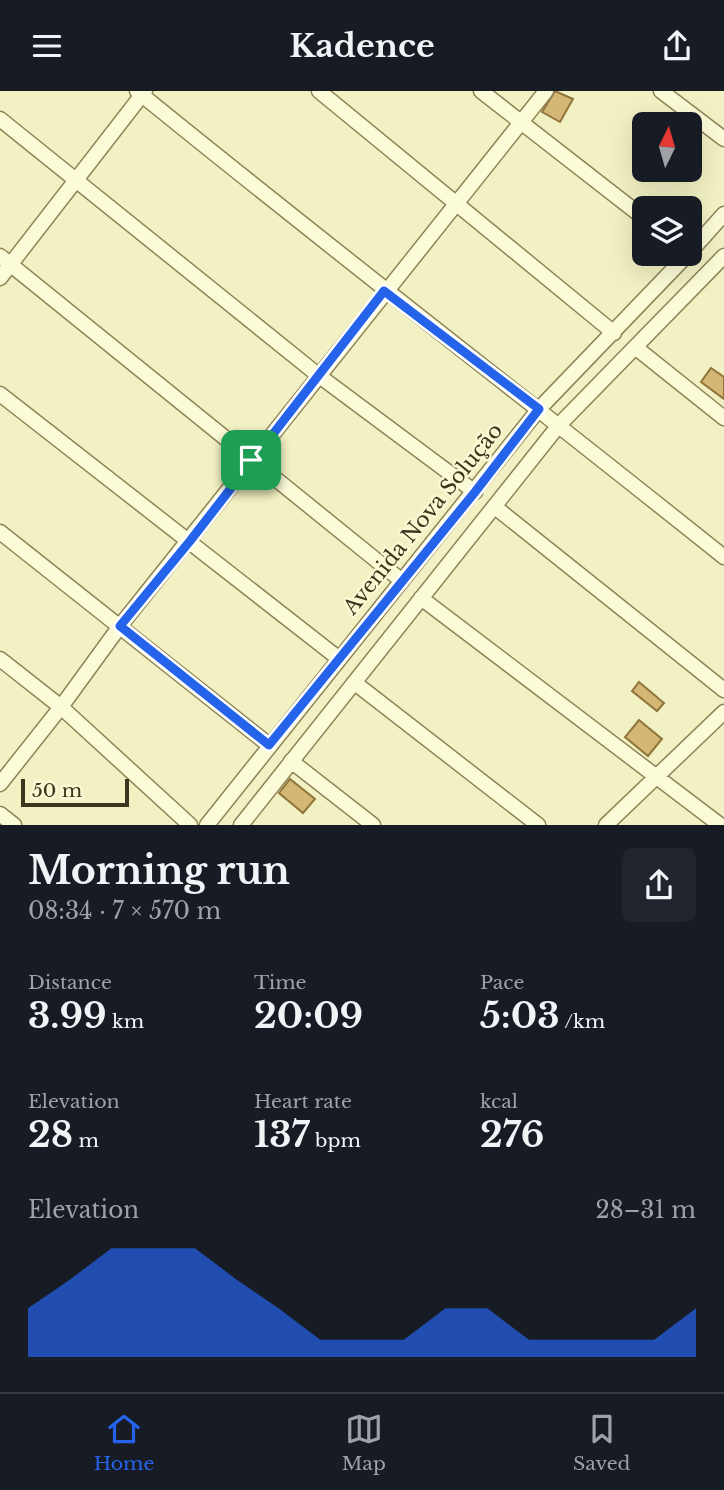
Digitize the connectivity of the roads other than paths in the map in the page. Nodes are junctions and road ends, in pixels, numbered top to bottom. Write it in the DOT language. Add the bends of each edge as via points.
graph roads {
  1 [pos="319,91"];
  2 [pos="481,91"];
  3 [pos="546,91"];
  4 [pos="661,91"];
  5 [pos="141,92"];
  6 [pos="0,119"];
  7 [pos="520,123"];
  8 [pos="724,139"];
  9 [pos="75,179"];
  10 [pos="456,202"];
  11 [pos="632,209"];
  12 [pos="724,214"];
  13 [pos="702,239"];
  14 [pos="724,256"];
  15 [pos="5,261"];
  16 [pos="677,266"];
  17 [pos="718,273"];
  18 [pos="0,278"];
  19 [pos="384,291"];
  20 [pos="614,333"];
  21 [pos="635,347"];
  22 [pos="318,375"];
  23 [pos="0,394"];
  24 [pos="539,409"];
  25 [pos="724,418"];
  26 [pos="559,425"];
  27 [pos="251,460"];
  28 [pos="475,492"];
  29 [pos="495,507"];
  30 [pos="0,532"];
  31 [pos="190,541"];
  32 [pos="724,557"];
  33 [pos="402,581"];
  34 [pos="421,598"];
  35 [pos="120,626"];
  36 [pos="338,658"];
  37 [pos="0,659"];
  38 [pos="355,683"];
  39 [pos="724,690"];
  40 [pos="61,707"];
  41 [pos="724,712"];
  42 [pos="269,745"];
  43 [pos="290,761"];
  44 [pos="657,777"];
  45 [pos="0,784"];
  46 [pos="0,814"];
  47 [pos="14,825"];
  48 [pos="190,825"];
  49 [pos="207,825"];
  50 [pos="241,825"];
  51 [pos="373,825"];
  52 [pos="538,825"];
  53 [pos="606,825"];
  54 [pos="720,825"];
  1 -- 10 [label="street"];
  2 -- 7 [label="street"];
  3 -- 7 [label="street"];
  4 -- 8 [label="street"];
  5 -- 9 [label="street"];
  5 -- 19 [label="street"];
  6 -- 9 [label="street"];
  7 -- 10 [label="street"];
  7 -- 11 [label="street"];
  9 -- 15 [label="street"];
  9 -- 22 [label="street"];
  10 -- 19 [label="street"];
  10 -- 20 [label="street"];
  12 -- 13 [label="street, Avenida Nova Solução"];
  14 -- 17 [label="street"];
  15 -- 18 [label="street"];
  15 -- 27 [label="street"];
  16 -- 20 [label="street, Avenida Nova Solução"];
  17 -- 21 [label="street"];
  19 -- 22 [label="street"];
  19 -- 24 [label="street"];
  20 -- 24 [label="street, Avenida Nova Solução"];
  21 -- 25 [label="street"];
  21 -- 26 [label="street"];
  22 -- 27 [label="street"];
  22 -- 28 [label="street"];
  23 -- 31 [label="street"];
  24 -- 26 [label="street"];
  24 -- 28 [label="street, Avenida Nova Solução"];
  26 -- 29 [label="street"];
  26 -- 32 [label="street"];
  27 -- 31 [label="street"];
  27 -- 33 [label="street"];
  28 -- 33 [label="street, Avenida Nova Solução"];
  29 -- 34 [label="street"];
  29 -- 39 [label="street"];
  30 -- 35 [label="street"];
  31 -- 35 [label="street"];
  31 -- 36 [label="street"];
  33 -- 36 [label="street, Avenida Nova Solução"];
  34 -- 38 [label="street"];
  34 -- 44 [label="street"];
  35 -- 40 [label="street"];
  35 -- 42 [label="street"];
  36 -- 42 [label="street, Avenida Nova Solução"];
  37 -- 40 [label="street"];
  38 -- 43 [label="street"];
  38 -- 52 [label="street"];
  40 -- 45 [label="street"];
  40 -- 48 [label="street"];
  41 -- 44 [label="street"];
  42 -- 49 [label="street, Avenida Nova Solução"];
  43 -- 50 [label="street"];
  43 -- 51 [label="street"];
  44 -- 53 [label="street"];
  44 -- 54 [label="street"];
  46 -- 47 [label="street"];
}
